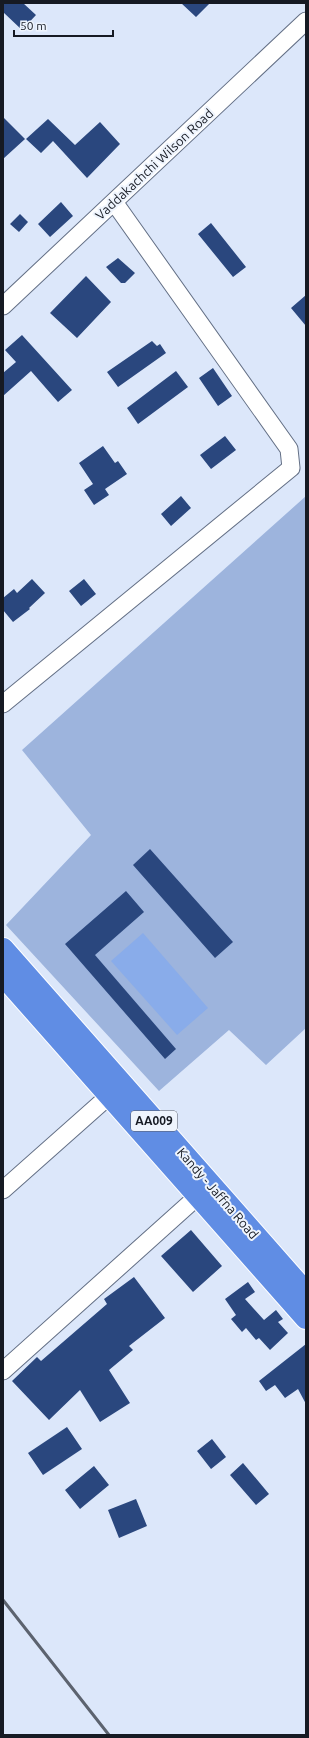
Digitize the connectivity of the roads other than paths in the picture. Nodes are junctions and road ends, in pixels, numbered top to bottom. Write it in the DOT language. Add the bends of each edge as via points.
graph roads {
  1 [pos="306,21"];
  2 [pos="114,202"];
  3 [pos="3,306"];
  4 [pos="3,704"];
  5 [pos="3,949"];
  6 [pos="3,975"];
  7 [pos="116,1090"];
  8 [pos="3,1190"];
  9 [pos="198,1196"];
  10 [pos="306,1293"];
  11 [pos="306,1318"];
  12 [pos="3,1371"];
  1 -- 2 [label="street, Vaddakachchi Wilson Road"];
  2 -- 3 [label="street, Vaddakachchi Wilson Road"];
  2 -- 4 [label="street" via="289,449 291,468"];
  5 -- 7 [label="highway, Kandy - Jaffna Road / AA009"];
  6 -- 7 [label="highway, Kandy - Jaffna Road / AA009"];
  7 -- 8 [label="street"];
  7 -- 9 [label="highway, Kandy - Jaffna Road / AA009"];
  7 -- 10 [label="highway, Kandy - Jaffna Road / AA009"];
  9 -- 11 [label="highway, Kandy - Jaffna Road / AA009"];
  9 -- 12 [label="street"];
}
